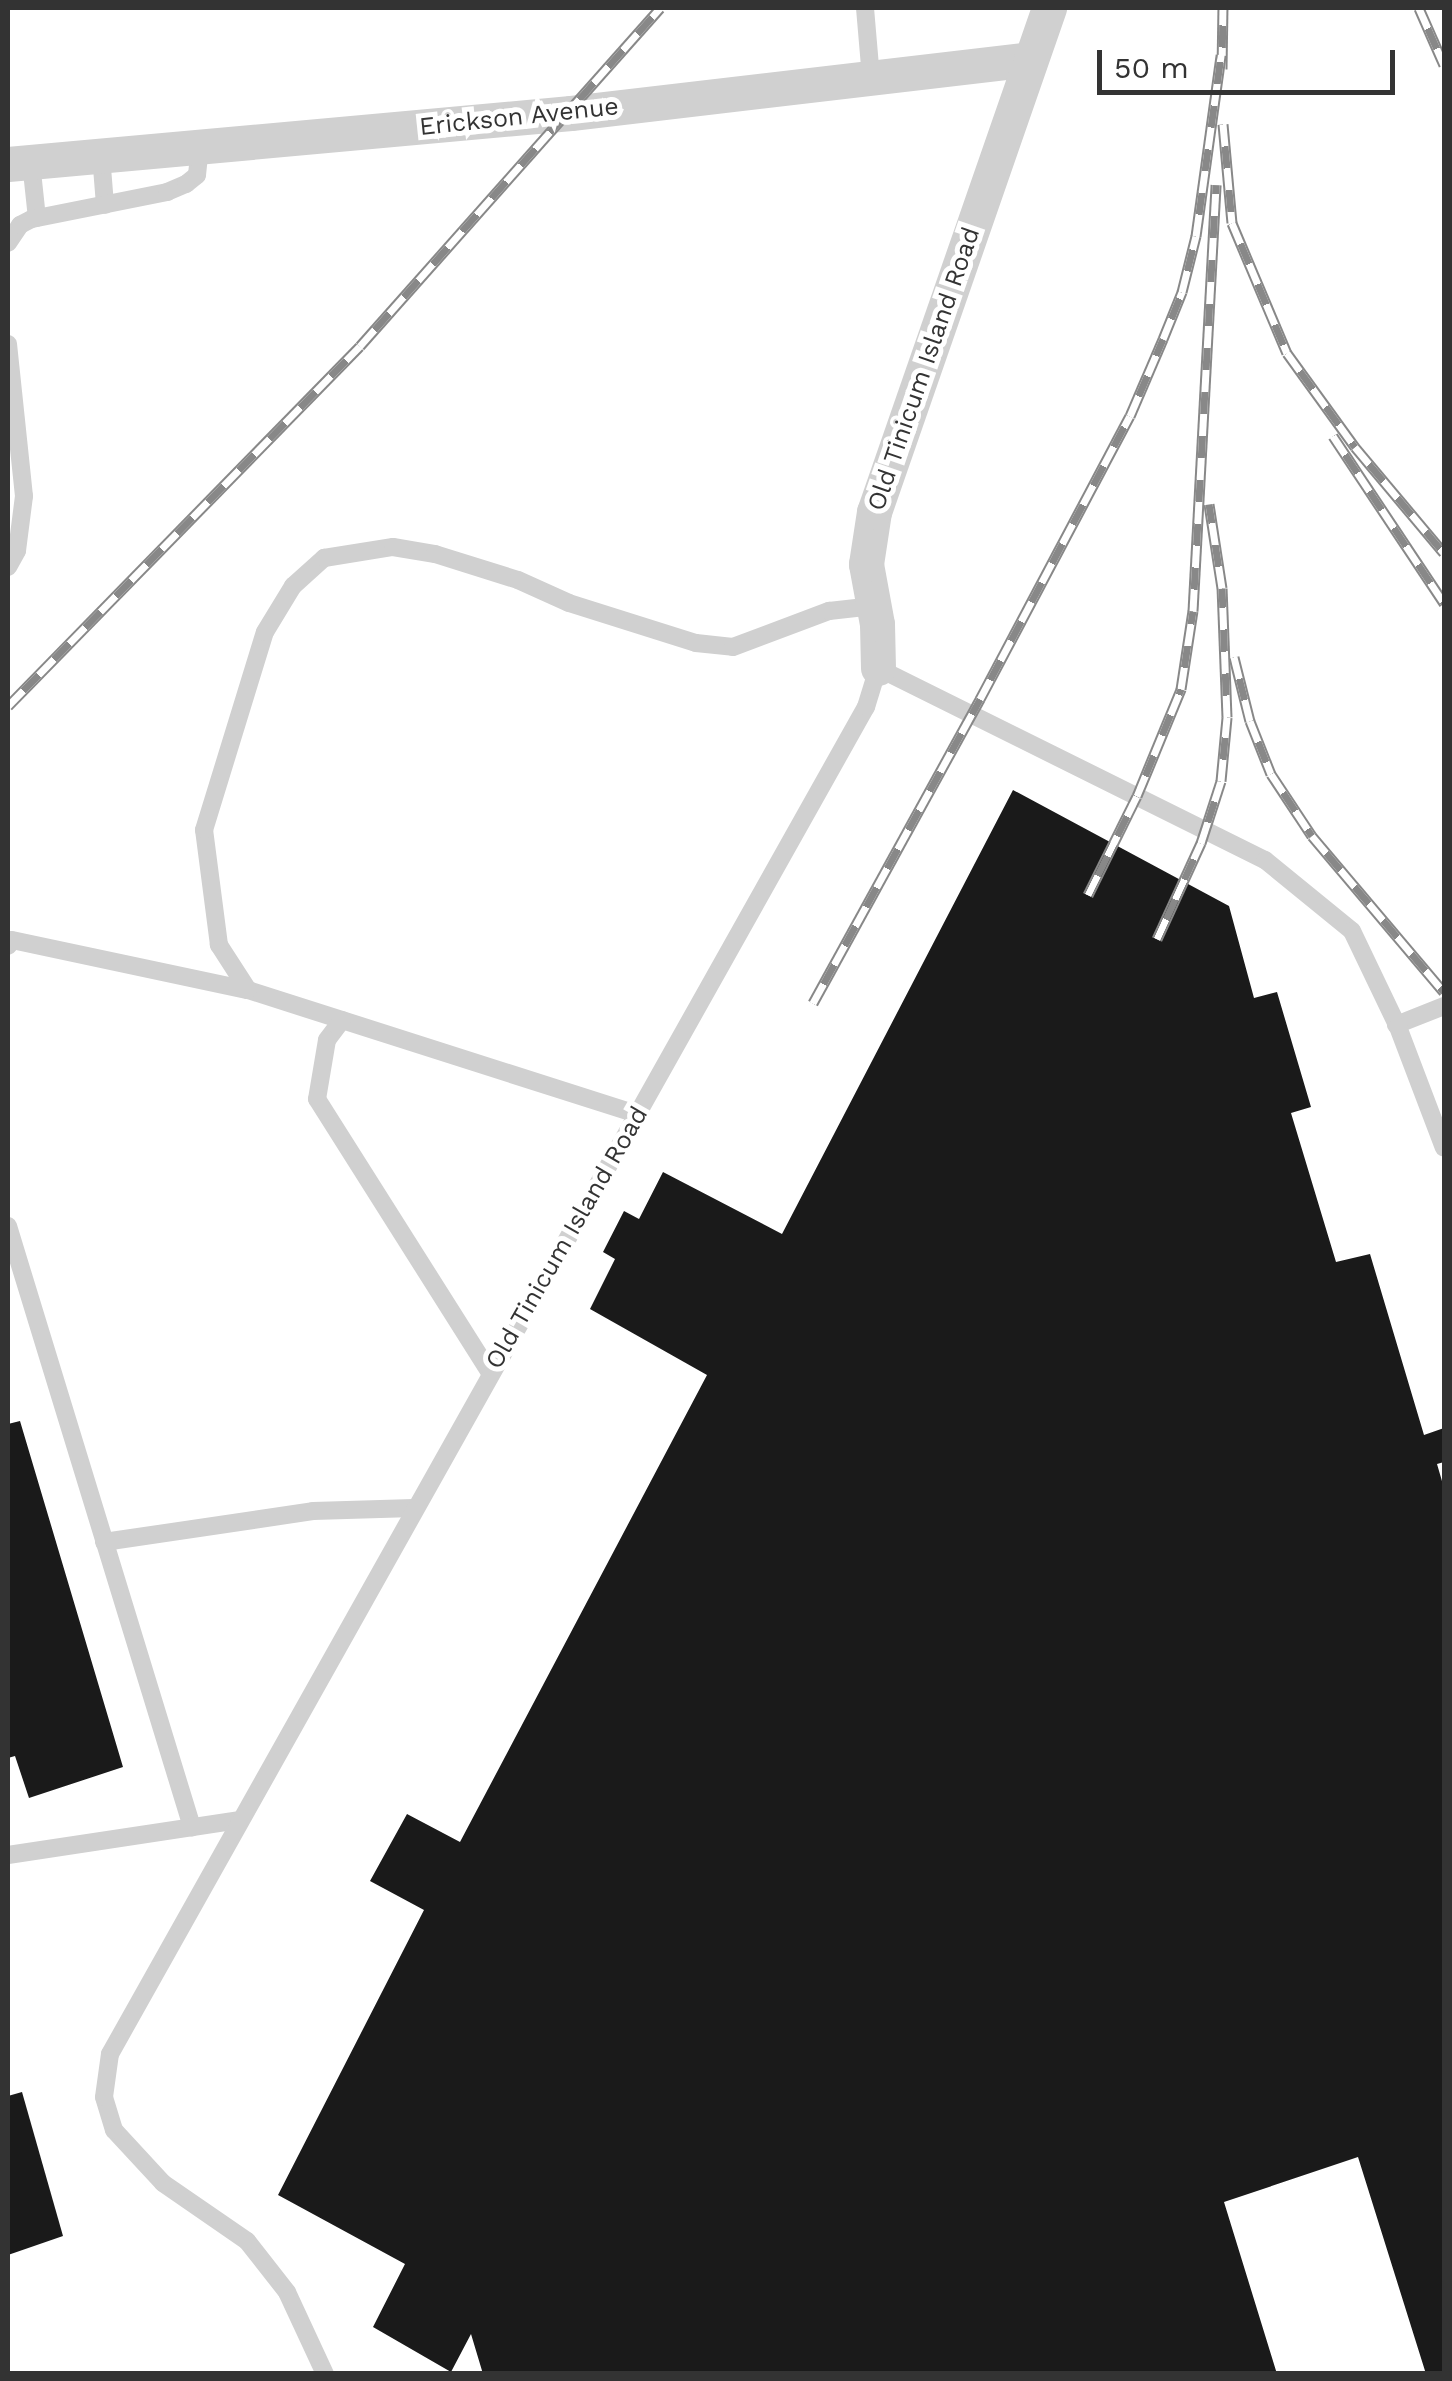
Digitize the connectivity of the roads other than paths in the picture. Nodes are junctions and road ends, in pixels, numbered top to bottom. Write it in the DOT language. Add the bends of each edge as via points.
graph roads {
  1 [pos="865,8"];
  2 [pos="1049,8"];
  3 [pos="1030,59"];
  4 [pos="871,78"];
  5 [pos="200,147"];
  6 [pos="101,156"];
  7 [pos="20,163"];
  8 [pos="106,205"];
  9 [pos="38,218"];
  10 [pos="8,243"];
  11 [pos="8,344"];
  12 [pos="8,567"];
  13 [pos="874,606"];
  14 [pos="878,668"];
  15 [pos="8,946"];
  16 [pos="248,990"];
  17 [pos="1444,1006"];
  18 [pos="342,1020"];
  19 [pos="1396,1024"];
  20 [pos="637,1114"];
  21 [pos="1444,1148"];
  22 [pos="8,1226"];
  23 [pos="490,1373"];
  24 [pos="414,1508"];
  25 [pos="104,1542"];
  26 [pos="240,1820"];
  27 [pos="192,1827"];
  28 [pos="8,1855"];
  29 [pos="325,2374"];
  1 -- 4 [label="lane"];
  2 -- 3 [label="street, Old Tinicum Island Road"];
  3 -- 4 [label="street, Erickson Avenue"];
  3 -- 13 [label="street, Old Tinicum Island Road" via="874,512 866,564"];
  4 -- 5 [label="street, Erickson Avenue"];
  5 -- 6 [label="street, Erickson Avenue"];
  5 -- 8 [label="lane" via="200,168 186,184"];
  6 -- 7 [label="street, Erickson Avenue"];
  6 -- 8 [label="lane"];
  7 -- 9 [label="lane"];
  8 -- 9 [label="lane"];
  9 -- 10 [label="lane" via="20,225"];
  11 -- 12 [label="lane" via="24,496 17,550"];
  13 -- 14 [label="street, Old Tinicum Island Road"];
  13 -- 16 [label="lane" via="829,611 734,647 696,643 436,554 392,548 324,558 293,586 265,632 204,830 219,945"];
  14 -- 19 [label="lane" via="1265,860 1352,931"];
  14 -- 20 [label="lane, Old Tinicum Island Road" via="866,707"];
  15 -- 16 [label="lane" via="12,940"];
  16 -- 18 [label="lane"];
  17 -- 19 [label="lane"];
  18 -- 20 [label="lane"];
  18 -- 23 [label="lane" via="327,1040 317,1099"];
  19 -- 21 [label="lane"];
  20 -- 23 [label="lane, Old Tinicum Island Road"];
  22 -- 25 [label="lane"];
  23 -- 24 [label="lane, Old Tinicum Island Road"];
  24 -- 25 [label="lane" via="313,1511"];
  24 -- 26 [label="lane, Old Tinicum Island Road"];
  25 -- 27 [label="lane"];
  26 -- 27 [label="lane"];
  26 -- 29 [label="lane, Old Tinicum Island Road" via="110,2054 104,2097 114,2130 162,2184 257,2254 287,2292"];
  27 -- 28 [label="lane"];
}
